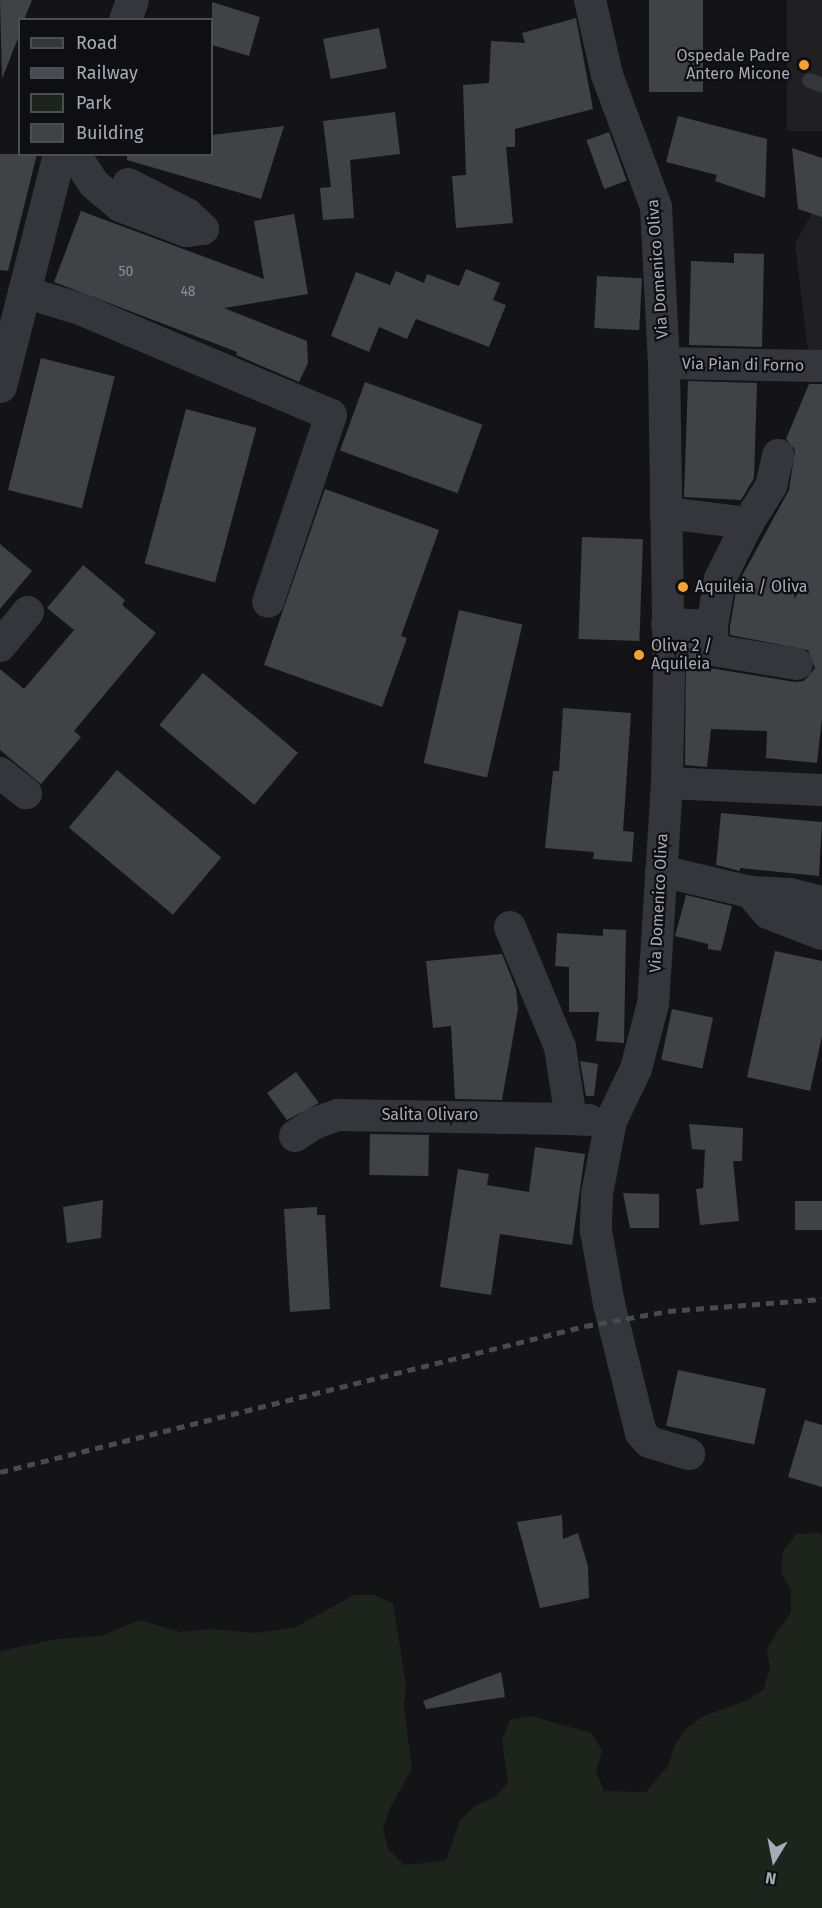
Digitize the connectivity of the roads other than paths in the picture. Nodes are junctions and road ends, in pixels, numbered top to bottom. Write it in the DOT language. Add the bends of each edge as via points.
graph roads {
  1 [pos="132,0"];
  2 [pos="590,0"];
  3 [pos="126,18"];
  4 [pos="58,156"];
  5 [pos="75,156"];
  6 [pos="128,184"];
  7 [pos="24,292"];
  8 [pos="663,363"];
  9 [pos="822,366"];
  10 [pos="0,386"];
  11 [pos="778,455"];
  12 [pos="666,513"];
  13 [pos="748,523"];
  14 [pos="268,603"];
  15 [pos="28,612"];
  16 [pos="667,624"];
  17 [pos="712,626"];
  18 [pos="0,646"];
  19 [pos="797,664"];
  20 [pos="0,773"];
  21 [pos="667,783"];
  22 [pos="822,790"];
  23 [pos="26,793"];
  24 [pos="661,871"];
  25 [pos="750,892"];
  26 [pos="822,902"];
  27 [pos="510,927"];
  28 [pos="822,934"];
  29 [pos="571,1119"];
  30 [pos="611,1121"];
  31 [pos="295,1136"];
  32 [pos="689,1454"];
  1 -- 3 [label="street"];
  2 -- 8 [label="street, Via Domenico Oliva" via="607,75 656,207"];
  4 -- 7 [label="street"];
  5 -- 6 [label="street" via="94,184 120,206 186,231 203,228 187,214"];
  7 -- 10 [label="street"];
  7 -- 14 [label="street" via="80,309 331,415"];
  8 -- 9 [label="street, Via Pian di Forno"];
  8 -- 12 [label="street, Via Domenico Oliva"];
  11 -- 13 [label="street" via="771,486"];
  12 -- 13 [label="street"];
  12 -- 16 [label="street, Via Domenico Oliva"];
  13 -- 17 [label="street" via="720,579"];
  15 -- 18 [label="street"];
  16 -- 17 [label="street"];
  16 -- 21 [label="street, Via Domenico Oliva"];
  17 -- 19 [label="street" via="713,650"];
  20 -- 23 [label="street"];
  21 -- 22 [label="street"];
  21 -- 24 [label="street, Via Domenico Oliva"];
  24 -- 25 [label="street"];
  24 -- 30 [label="street, Via Domenico Oliva" via="653,1004 636,1069"];
  25 -- 26 [label="street" via="790,894"];
  25 -- 28 [label="street" via="768,913"];
  27 -- 29 [label="street" via="560,1047"];
  29 -- 30 [label="street, Salita Olivaro"];
  29 -- 31 [label="street, Salita Olivaro" via="338,1115"];
  30 -- 32 [label="street, Via Domenico Oliva" via="597,1194 596,1231 633,1411 649,1442"];
}
